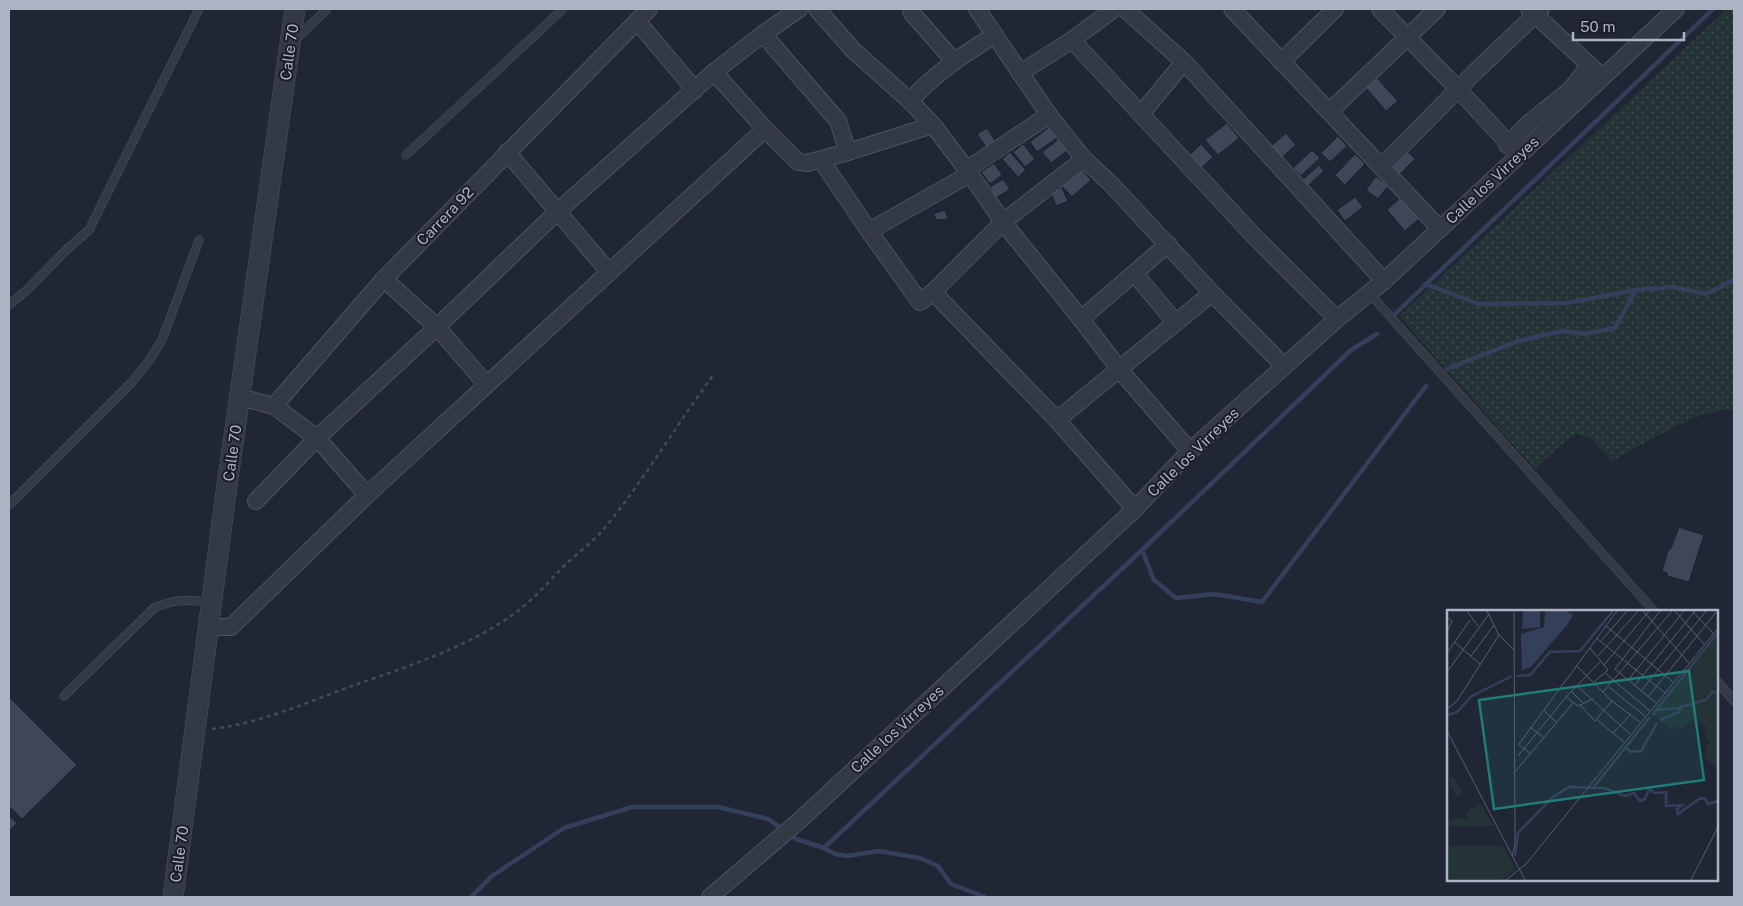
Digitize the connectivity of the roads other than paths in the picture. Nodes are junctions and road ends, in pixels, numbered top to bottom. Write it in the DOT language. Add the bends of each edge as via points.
graph roads {
  1 [pos="199,9"];
  2 [pos="295,9"];
  3 [pos="327,9"];
  4 [pos="562,9"];
  5 [pos="649,9"];
  6 [pos="799,9"];
  7 [pos="817,9"];
  8 [pos="977,9"];
  9 [pos="1114,9"];
  10 [pos="1125,9"];
  11 [pos="1232,9"];
  12 [pos="1335,9"];
  13 [pos="1380,9"];
  14 [pos="1437,9"];
  15 [pos="1676,9"];
  16 [pos="1535,11"];
  17 [pos="911,12"];
  18 [pos="636,21"];
  19 [pos="763,34"];
  20 [pos="995,34"];
  21 [pos="1407,36"];
  22 [pos="1072,40"];
  23 [pos="290,45"];
  24 [pos="954,61"];
  25 [pos="1184,62"];
  26 [pos="1282,62"];
  27 [pos="1589,66"];
  28 [pos="714,72"];
  29 [pos="1020,73"];
  30 [pos="1603,78"];
  31 [pos="1458,89"];
  32 [pos="695,90"];
  33 [pos="910,101"];
  34 [pos="1330,111"];
  35 [pos="1140,114"];
  36 [pos="1049,115"];
  37 [pos="1549,116"];
  38 [pos="933,125"];
  39 [pos="765,128"];
  40 [pos="1513,150"];
  41 [pos="507,152"];
  42 [pos="848,152"];
  43 [pos="406,154"];
  44 [pos="1084,159"];
  45 [pos="821,160"];
  46 [pos="1381,167"];
  47 [pos="968,172"];
  48 [pos="557,212"];
  49 [pos="1003,222"];
  50 [pos="1440,229"];
  51 [pos="869,232"];
  52 [pos="199,240"];
  53 [pos="1168,244"];
  54 [pos="609,272"];
  55 [pos="1135,274"];
  56 [pos="384,279"];
  57 [pos="1384,281"];
  58 [pos="932,292"];
  59 [pos="1212,293"];
  60 [pos="1369,293"];
  61 [pos="9,304"];
  62 [pos="1081,318"];
  63 [pos="1337,319"];
  64 [pos="1176,323"];
  65 [pos="437,327"];
  66 [pos="1284,366"];
  67 [pos="1118,369"];
  68 [pos="486,384"];
  69 [pos="240,397"];
  70 [pos="274,406"];
  71 [pos="1057,420"];
  72 [pos="317,438"];
  73 [pos="1190,451"];
  74 [pos="367,495"];
  75 [pos="256,501"];
  76 [pos="9,505"];
  77 [pos="1135,509"];
  78 [pos="213,602"];
  79 [pos="1653,610"];
  80 [pos="210,627"];
  81 [pos="1718,682"];
  82 [pos="64,696"];
  83 [pos="1734,700"];
  84 [pos="173,897"];
  85 [pos="710,897"];
  1 -- 61 [label="lane" via="89,230"];
  2 -- 23 [label="street, Calle 70"];
  3 -- 23 [label="lane"];
  4 -- 43 [label="lane"];
  5 -- 18 [label="street, Carrera 92"];
  6 -- 19 [label="street"];
  7 -- 33 [label="street" via="853,50"];
  8 -- 20 [label="street"];
  9 -- 22 [label="street"];
  10 -- 25 [label="street"];
  11 -- 26 [label="street"];
  12 -- 26 [label="street"];
  13 -- 21 [label="street"];
  14 -- 21 [label="street"];
  15 -- 30 [label="street, Calle los Virreyes"];
  16 -- 27 [label="street"];
  16 -- 31 [label="street"];
  17 -- 24 [label="street"];
  18 -- 32 [label="street"];
  18 -- 41 [label="street, Carrera 92"];
  19 -- 28 [label="street"];
  19 -- 42 [label="street" via="838,121"];
  20 -- 24 [label="street"];
  20 -- 29 [label="street"];
  21 -- 31 [label="street"];
  21 -- 34 [label="street"];
  22 -- 29 [label="street"];
  22 -- 35 [label="street"];
  23 -- 69 [label="street, Calle 70"];
  24 -- 33 [label="street"];
  25 -- 35 [label="street"];
  25 -- 57 [label="street"];
  26 -- 34 [label="street"];
  27 -- 30 [label="street"];
  27 -- 37 [label="street"];
  28 -- 32 [label="street"];
  28 -- 39 [label="street"];
  29 -- 36 [label="street"];
  30 -- 37 [label="street, Calle los Virreyes"];
  31 -- 40 [label="street"];
  31 -- 46 [label="street"];
  32 -- 48 [label="street"];
  33 -- 38 [label="street"];
  34 -- 46 [label="street"];
  35 -- 63 [label="street"];
  36 -- 44 [label="street"];
  36 -- 47 [label="street"];
  37 -- 40 [label="street, Calle los Virreyes"];
  38 -- 42 [label="street"];
  38 -- 47 [label="street"];
  39 -- 45 [label="street" via="798,162"];
  39 -- 54 [label="street"];
  40 -- 50 [label="street, Calle los Virreyes"];
  41 -- 48 [label="street"];
  41 -- 56 [label="street, Carrera 92"];
  42 -- 45 [label="street"];
  44 -- 49 [label="street"];
  44 -- 53 [label="street"];
  45 -- 51 [label="street"];
  46 -- 50 [label="street"];
  47 -- 49 [label="street"];
  47 -- 51 [label="street"];
  48 -- 54 [label="street"];
  48 -- 65 [label="street"];
  49 -- 58 [label="street"];
  49 -- 62 [label="street"];
  50 -- 57 [label="street, Calle los Virreyes"];
  51 -- 58 [label="street" via="920,302"];
  52 -- 76 [label="lane" via="162,340 149,361"];
  53 -- 55 [label="street"];
  53 -- 59 [label="street"];
  54 -- 68 [label="street"];
  55 -- 62 [label="street"];
  55 -- 64 [label="street"];
  56 -- 65 [label="street"];
  56 -- 70 [label="street, Carrera 92"];
  57 -- 60 [label="street, Calle los Virreyes"];
  58 -- 71 [label="street"];
  59 -- 64 [label="street"];
  59 -- 66 [label="street"];
  60 -- 63 [label="street, Calle los Virreyes"];
  60 -- 79 [label="lane"];
  62 -- 67 [label="street"];
  63 -- 66 [label="street, Calle los Virreyes"];
  64 -- 67 [label="street"];
  65 -- 68 [label="street"];
  65 -- 72 [label="street"];
  66 -- 73 [label="street, Calle los Virreyes"];
  67 -- 71 [label="street"];
  67 -- 73 [label="street"];
  68 -- 74 [label="street"];
  69 -- 70 [label="street"];
  69 -- 78 [label="street, Calle 70"];
  70 -- 72 [label="street"];
  71 -- 77 [label="street"];
  72 -- 74 [label="street"];
  72 -- 75 [label="street"];
  73 -- 77 [label="street, Calle los Virreyes"];
  74 -- 80 [label="street" via="231,627"];
  77 -- 85 [label="street, Calle los Virreyes" via="799,821"];
  78 -- 80 [label="street, Calle 70"];
  78 -- 82 [label="lane" via="171,601 154,608"];
  80 -- 84 [label="street, Calle 70"];
  81 -- 83 [label="lane"];
}
